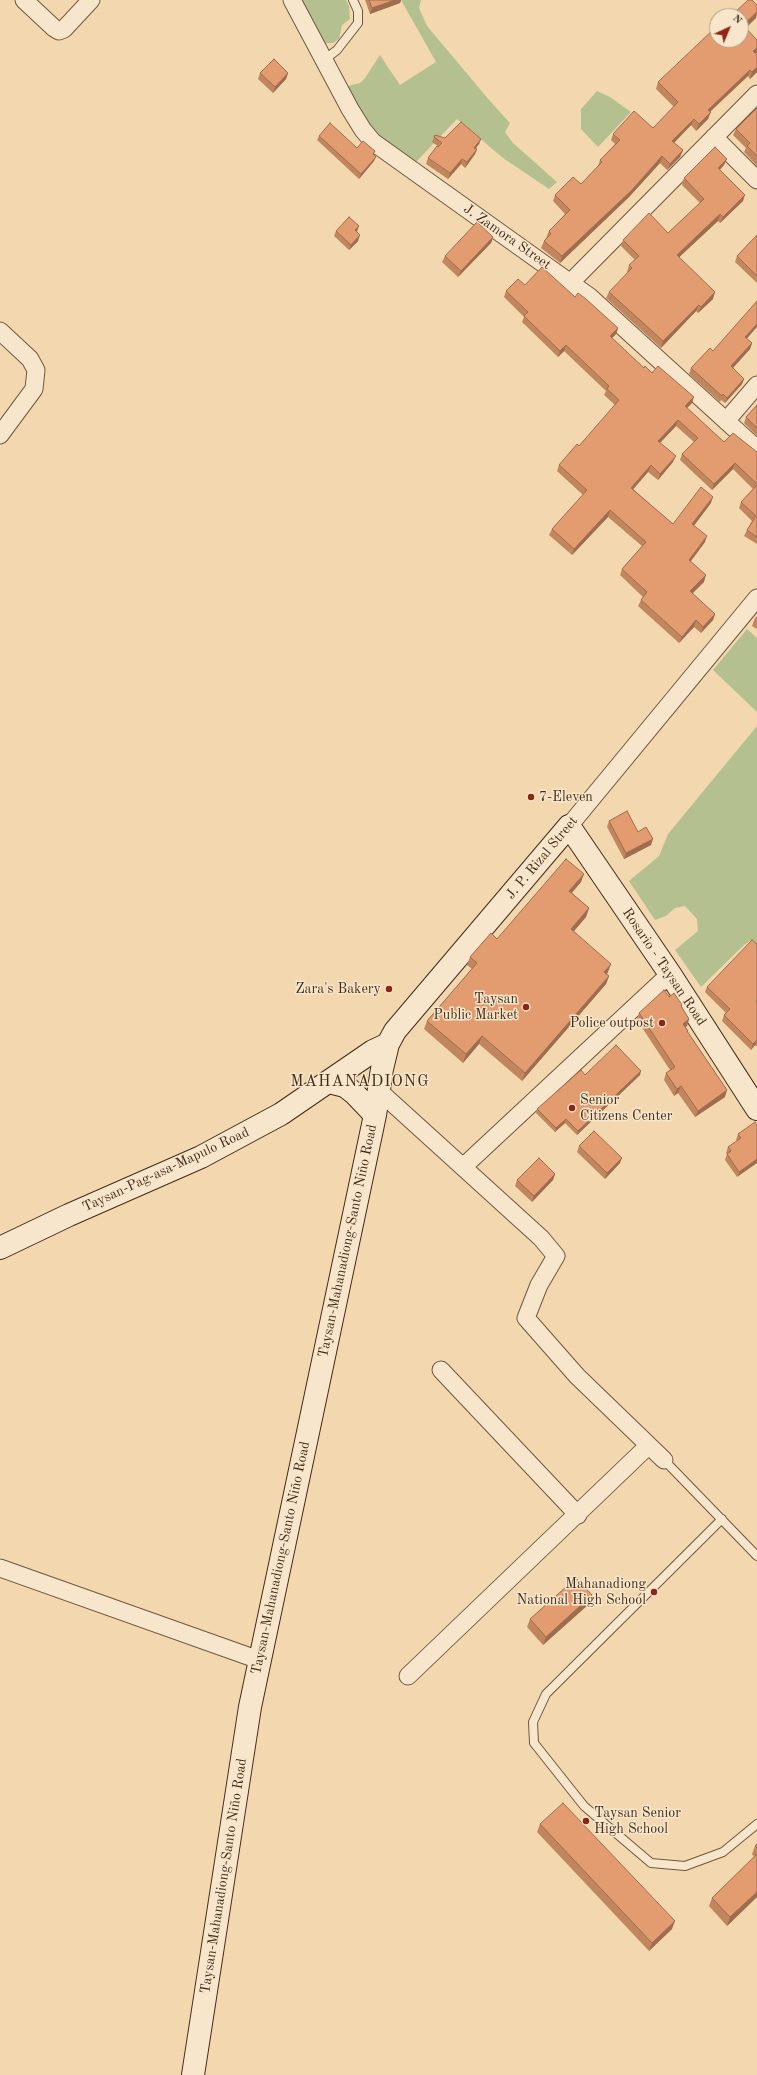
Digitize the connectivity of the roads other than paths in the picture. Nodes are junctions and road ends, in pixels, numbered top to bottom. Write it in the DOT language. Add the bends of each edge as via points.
graph roads {
  1 [pos="24,0"];
  2 [pos="92,0"];
  3 [pos="292,0"];
  4 [pos="353,0"];
  5 [pos="324,60"];
  6 [pos="757,94"];
  7 [pos="714,137"];
  8 [pos="757,180"];
  9 [pos="571,282"];
  10 [pos="0,331"];
  11 [pos="757,385"];
  12 [pos="726,421"];
  13 [pos="0,435"];
  14 [pos="757,449"];
  15 [pos="757,598"];
  16 [pos="569,826"];
  17 [pos="670,974"];
  18 [pos="388,1044"];
  19 [pos="329,1082"];
  20 [pos="378,1090"];
  21 [pos="757,1109"];
  22 [pos="375,1115"];
  23 [pos="463,1167"];
  24 [pos="0,1248"];
  25 [pos="441,1370"];
  26 [pos="648,1446"];
  27 [pos="664,1460"];
  28 [pos="578,1515"];
  29 [pos="722,1519"];
  30 [pos="757,1556"];
  31 [pos="0,1568"];
  32 [pos="259,1660"];
  33 [pos="408,1676"];
  34 [pos="757,1824"];
  35 [pos="193,2075"];
  1 -- 2 [label="street" via="59,31"];
  3 -- 5 [label="street, J. Zamora Street"];
  4 -- 5 [label="lane" via="358,11 358,23 337,50"];
  5 -- 9 [label="street, J. Zamora Street" via="358,122 373,142"];
  6 -- 7 [label="street"];
  7 -- 8 [label="street"];
  7 -- 9 [label="street"];
  9 -- 12 [label="street, J. Zamora Street" via="651,351"];
  10 -- 13 [label="street" via="30,359 36,370 34,389"];
  11 -- 12 [label="street"];
  12 -- 14 [label="street, J. Zamora Street"];
  15 -- 16 [label="street, J. P. Rizal Street"];
  16 -- 17 [label="main road, Rosario - Taysan Road"];
  16 -- 18 [label="main road, J. P. Rizal Street" via="395,1031"];
  17 -- 21 [label="main road, Rosario - Taysan Road"];
  17 -- 23 [label="street"];
  18 -- 19 [label="main road, Taysan-Pag-asa-Mapulo Road" via="373,1051"];
  18 -- 20 [label="main road, Taysan-Mahanadiong-Santo Niño Road"];
  19 -- 22 [label="main road" via="344,1086 354,1093"];
  19 -- 24 [label="main road, Taysan-Pag-asa-Mapulo Road" via="281,1114 200,1157"];
  20 -- 22 [label="main road, Taysan-Mahanadiong-Santo Niño Road"];
  20 -- 23 [label="street"];
  22 -- 32 [label="main road, Taysan-Mahanadiong-Santo Niño Road"];
  23 -- 26 [label="street" via="541,1238 556,1256 526,1318 577,1376"];
  25 -- 28 [label="street"];
  26 -- 27 [label="street"];
  26 -- 28 [label="street"];
  27 -- 29 [label="lane"];
  28 -- 33 [label="street"];
  29 -- 30 [label="lane"];
  29 -- 34 [label="lane" via="546,1694 533,1722 534,1742 584,1806 651,1864 685,1866 716,1855"];
  31 -- 32 [label="street"];
  32 -- 35 [label="main road, Taysan-Mahanadiong-Santo Niño Road"];
}
